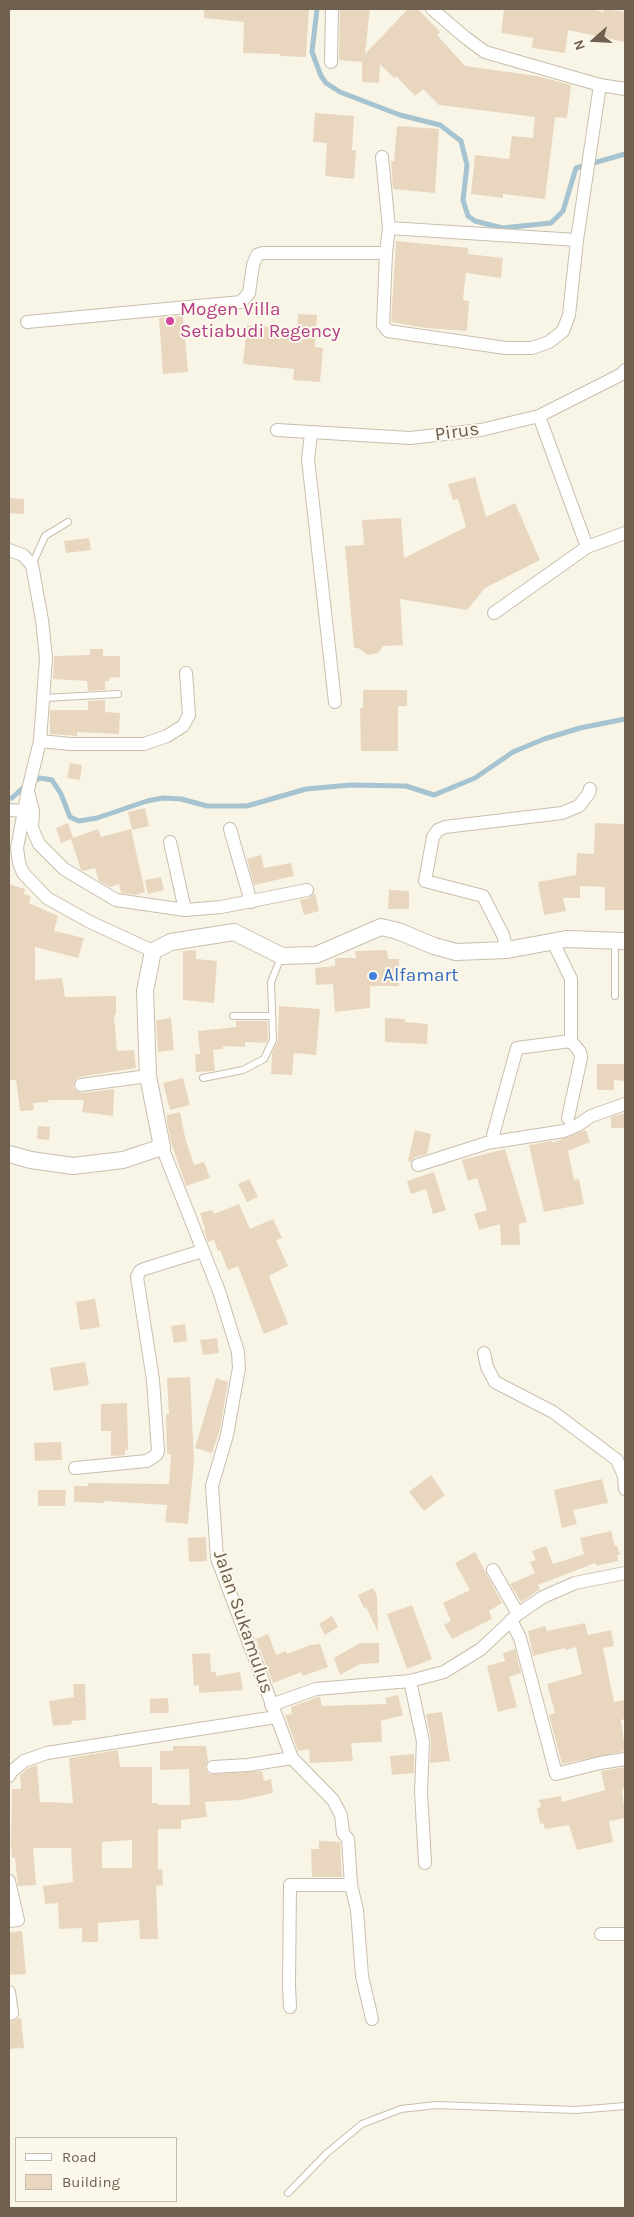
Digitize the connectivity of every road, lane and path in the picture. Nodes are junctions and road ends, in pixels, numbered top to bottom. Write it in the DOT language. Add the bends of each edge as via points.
graph roads {
  1 [pos="332,9"];
  2 [pos="432,9"];
  3 [pos="331,62"];
  4 [pos="600,85"];
  5 [pos="625,88"];
  6 [pos="382,157"];
  7 [pos="389,228"];
  8 [pos="577,240"];
  9 [pos="386,253"];
  10 [pos="27,322"];
  11 [pos="624,373"];
  12 [pos="539,416"];
  13 [pos="277,430"];
  14 [pos="311,434"];
  15 [pos="68,522"];
  16 [pos="625,533"];
  17 [pos="587,547"];
  18 [pos="9,550"];
  19 [pos="32,564"];
  20 [pos="494,614"];
  21 [pos="186,673"];
  22 [pos="118,694"];
  23 [pos="44,698"];
  24 [pos="334,702"];
  25 [pos="40,741"];
  26 [pos="590,789"];
  27 [pos="28,790"];
  28 [pos="9,810"];
  29 [pos="24,811"];
  30 [pos="230,829"];
  31 [pos="170,842"];
  32 [pos="306,890"];
  33 [pos="251,902"];
  34 [pos="185,910"];
  35 [pos="620,941"];
  36 [pos="553,942"];
  37 [pos="507,950"];
  38 [pos="153,951"];
  39 [pos="282,956"];
  40 [pos="615,996"];
  41 [pos="233,1016"];
  42 [pos="272,1016"];
  43 [pos="571,1041"];
  44 [pos="148,1076"];
  45 [pos="203,1078"];
  46 [pos="81,1085"];
  47 [pos="625,1104"];
  48 [pos="568,1118"];
  49 [pos="493,1135"];
  50 [pos="162,1147"];
  51 [pos="9,1154"];
  52 [pos="418,1166"];
  53 [pos="202,1251"];
  54 [pos="484,1353"];
  55 [pos="76,1468"];
  56 [pos="625,1489"];
  57 [pos="493,1570"];
  58 [pos="625,1573"];
  59 [pos="514,1617"];
  60 [pos="410,1681"];
  61 [pos="274,1711"];
  62 [pos="292,1758"];
  63 [pos="625,1759"];
  64 [pos="213,1767"];
  65 [pos="9,1776"];
  66 [pos="426,1863"];
  67 [pos="9,1881"];
  68 [pos="351,1885"];
  69 [pos="9,1921"];
  70 [pos="600,1934"];
  71 [pos="625,1934"];
  72 [pos="9,1992"];
  73 [pos="290,2007"];
  74 [pos="9,2014"];
  75 [pos="372,2019"];
  76 [pos="625,2106"];
  77 [pos="288,2192"];
  1 -- 3 [label="street"];
  2 -- 4 [label="street" via="485,52"];
  4 -- 5 [label="street"];
  4 -- 8 [label="street"];
  6 -- 7 [label="street"];
  7 -- 8 [label="street"];
  7 -- 9 [label="street"];
  8 -- 9 [label="street" via="568,315 563,331 549,342 532,348 506,348 388,330 383,326"];
  9 -- 10 [label="street" via="262,252 253,265 248,293 242,302"];
  11 -- 12 [label="street, Pirus"];
  12 -- 14 [label="street, Pirus" via="481,430 410,438"];
  12 -- 17 [label="street"];
  13 -- 14 [label="street, Pirus"];
  14 -- 24 [label="street" via="308,459"];
  15 -- 19 [label="lane" via="45,536"];
  16 -- 17 [label="street"];
  17 -- 20 [label="street"];
  18 -- 19 [label="street"];
  19 -- 23 [label="street" via="46,658"];
  21 -- 25 [label="street" via="189,715 183,726 167,736 144,744"];
  22 -- 23 [label="lane"];
  23 -- 25 [label="street"];
  25 -- 27 [label="street"];
  26 -- 37 [label="street" via="579,806 562,813 446,827 433,837 425,881 483,896"];
  27 -- 29 [label="street"];
  27 -- 34 [label="street" via="35,836 64,869 116,900"];
  28 -- 29 [label="street"];
  29 -- 38 [label="street" via="17,848 23,873 30,882 47,898 72,913"];
  30 -- 33 [label="street"];
  31 -- 34 [label="street"];
  32 -- 33 [label="street"];
  33 -- 34 [label="street"];
  35 -- 36 [label="street" via="566,939"];
  35 -- 40 [label="lane"];
  36 -- 37 [label="street"];
  36 -- 43 [label="street" via="571,979"];
  37 -- 39 [label="street" via="456,952 381,928 316,955"];
  38 -- 39 [label="street" via="171,942 234,932"];
  38 -- 44 [label="street" via="145,991"];
  39 -- 42 [label="lane" via="271,982"];
  41 -- 42 [label="lane"];
  42 -- 45 [label="lane" via="273,1040 264,1059 243,1070"];
  43 -- 48 [label="street" via="580,1052 580,1058"];
  43 -- 49 [label="street" via="517,1048"];
  44 -- 46 [label="street"];
  44 -- 50 [label="street"];
  47 -- 52 [label="street" via="591,1116 564,1131 487,1143"];
  50 -- 51 [label="street" via="123,1160 73,1166"];
  50 -- 53 [label="street, Jalan Sukamulus"];
  53 -- 55 [label="street" via="144,1269 137,1277 153,1380 156,1455 147,1461"];
  53 -- 61 [label="street, Jalan Sukamulus" via="220,1291 238,1352 227,1435 212,1486 217,1558"];
  54 -- 56 [label="street" via="487,1367 496,1382 553,1412 617,1460"];
  57 -- 59 [label="street"];
  58 -- 59 [label="street" via="556,1590"];
  59 -- 60 [label="street" via="471,1656 444,1672"];
  59 -- 63 [label="street" via="556,1774"];
  60 -- 61 [label="street" via="316,1689"];
  60 -- 66 [label="street" via="423,1741 421,1792"];
  61 -- 62 [label="street"];
  61 -- 65 [label="street, Jalan Sukamulus" via="47,1753 24,1761"];
  62 -- 64 [label="street"];
  62 -- 68 [label="street" via="333,1800 341,1815 343,1833 348,1839"];
  67 -- 69 [label="street" via="18,1920"];
  68 -- 73 [label="street" via="290,1885"];
  68 -- 75 [label="street" via="357,1910 362,1976"];
  70 -- 71 [label="street"];
  72 -- 74 [label="street" via="12,2013"];
  76 -- 77 [label="lane" via="576,2110 436,2105 401,2109 362,2124"];
}
